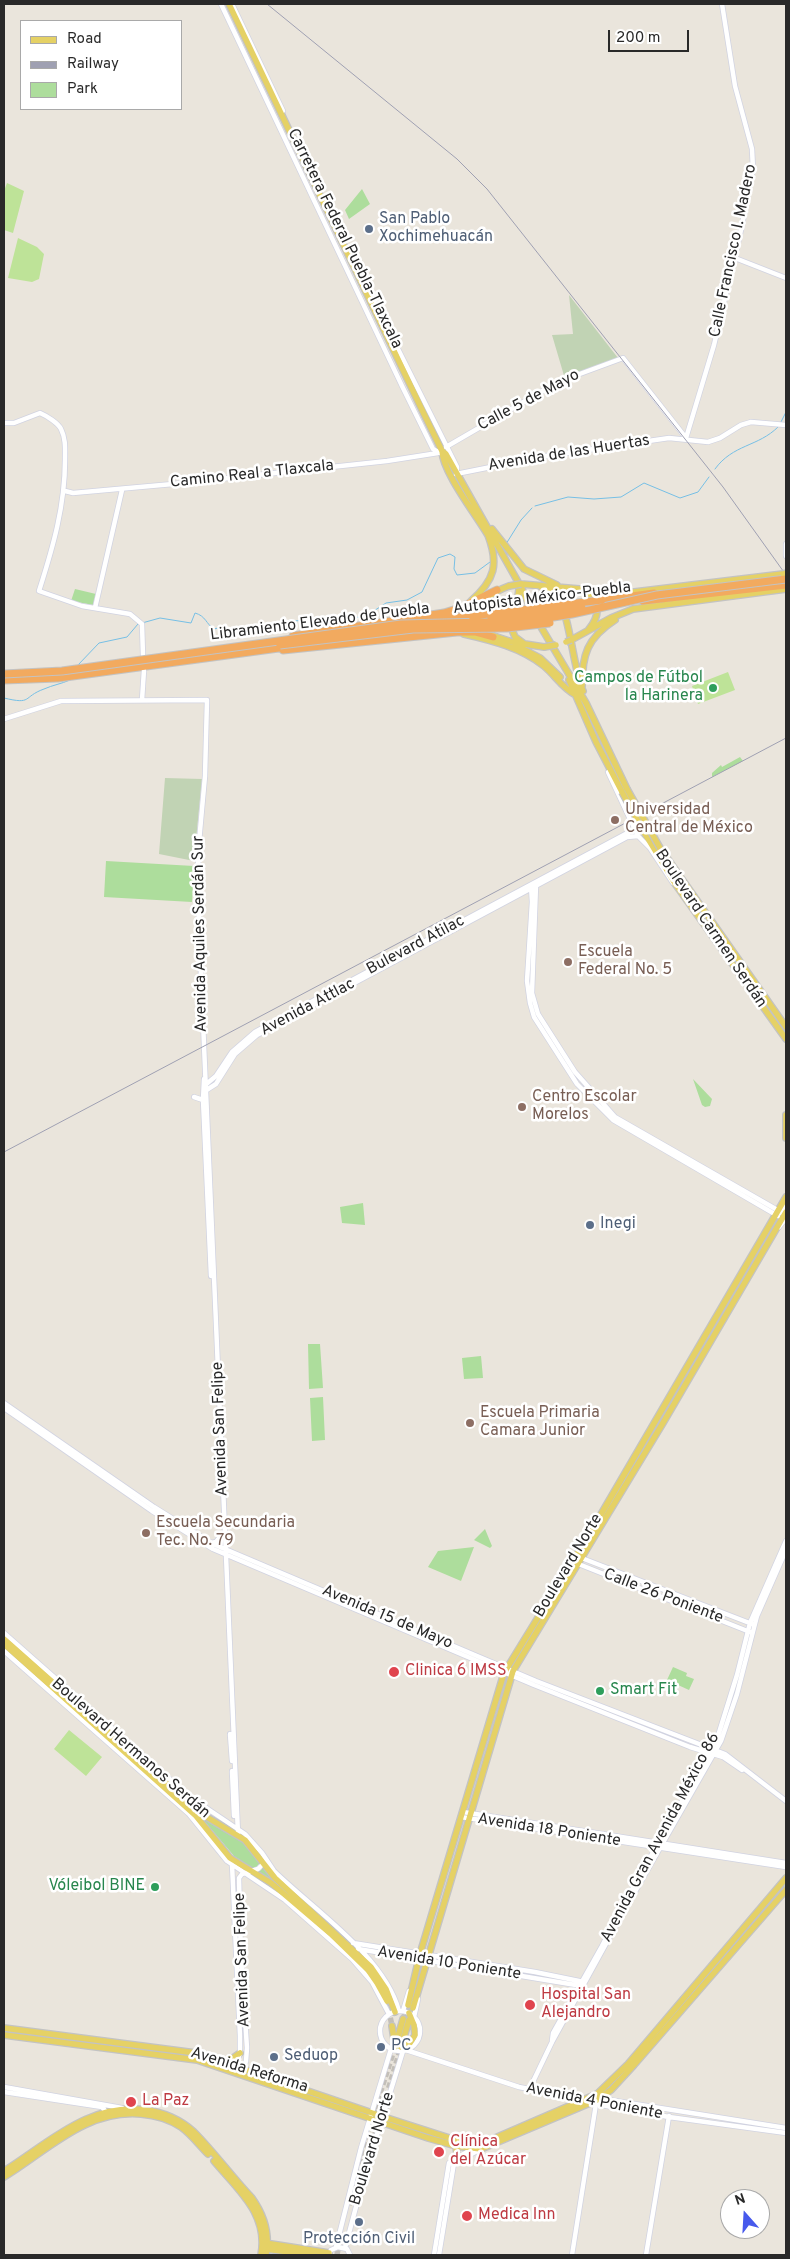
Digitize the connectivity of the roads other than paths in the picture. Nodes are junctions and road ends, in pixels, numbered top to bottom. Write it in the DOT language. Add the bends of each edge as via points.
graph roads {
  1 [pos="221,4"];
  2 [pos="229,4"];
  3 [pos="722,4"];
  4 [pos="735,258"];
  5 [pos="786,278"];
  6 [pos="426,414"];
  7 [pos="419,421"];
  8 [pos="4,423"];
  9 [pos="786,425"];
  10 [pos="683,438"];
  11 [pos="443,450"];
  12 [pos="455,475"];
  13 [pos="122,490"];
  14 [pos="65,491"];
  15 [pos="484,520"];
  16 [pos="487,533"];
  17 [pos="786,544"];
  18 [pos="786,549"];
  19 [pos="786,556"];
  20 [pos="786,578"];
  21 [pos="536,586"];
  22 [pos="520,587"];
  23 [pos="560,588"];
  24 [pos="786,589"];
  25 [pos="497,590"];
  26 [pos="580,590"];
  27 [pos="681,594"];
  28 [pos="466,605"];
  29 [pos="95,608"];
  30 [pos="634,610"];
  31 [pos="473,618"];
  32 [pos="440,633"];
  33 [pos="584,634"];
  34 [pos="290,637"];
  35 [pos="493,637"];
  36 [pos="505,641"];
  37 [pos="529,645"];
  38 [pos="243,653"];
  39 [pos="143,656"];
  40 [pos="144,670"];
  41 [pos="4,676"];
  42 [pos="566,688"];
  43 [pos="583,692"];
  44 [pos="576,695"];
  45 [pos="142,700"];
  46 [pos="584,700"];
  47 [pos="4,720"];
  48 [pos="597,743"];
  49 [pos="624,790"];
  50 [pos="635,829"];
  51 [pos="638,836"];
  52 [pos="650,848"];
  53 [pos="676,885"];
  54 [pos="533,886"];
  55 [pos="516,896"];
  56 [pos="532,902"];
  57 [pos="712,924"];
  58 [pos="710,932"];
  59 [pos="345,986"];
  60 [pos="779,1023"];
  61 [pos="786,1027"];
  62 [pos="786,1039"];
  63 [pos="205,1089"];
  64 [pos="194,1097"];
  65 [pos="203,1100"];
  66 [pos="786,1115"];
  67 [pos="786,1138"];
  68 [pos="786,1197"];
  69 [pos="786,1203"];
  70 [pos="779,1214"];
  71 [pos="786,1219"];
  72 [pos="779,1227"];
  73 [pos="4,1403"];
  74 [pos="4,1408"];
  75 [pos="219,1538"];
  76 [pos="786,1542"];
  77 [pos="211,1543"];
  78 [pos="786,1550"];
  79 [pos="224,1552"];
  80 [pos="577,1560"];
  81 [pos="629,1577"];
  82 [pos="627,1582"];
  83 [pos="752,1624"];
  84 [pos="750,1632"];
  85 [pos="4,1633"];
  86 [pos="4,1639"];
  87 [pos="4,1644"];
  88 [pos="4,1651"];
  89 [pos="15,1654"];
  90 [pos="508,1672"];
  91 [pos="40,1683"];
  92 [pos="56,1688"];
  93 [pos="67,1690"];
  94 [pos="90,1710"];
  95 [pos="101,1725"];
  96 [pos="118,1734"];
  97 [pos="127,1749"];
  98 [pos="713,1752"];
  99 [pos="142,1755"];
  100 [pos="143,1762"];
  101 [pos="786,1802"];
  102 [pos="462,1815"];
  103 [pos="469,1816"];
  104 [pos="218,1823"];
  105 [pos="236,1831"];
  106 [pos="210,1834"];
  107 [pos="211,1843"];
  108 [pos="659,1845"];
  109 [pos="230,1858"];
  110 [pos="265,1861"];
  111 [pos="232,1865"];
  112 [pos="786,1865"];
  113 [pos="252,1871"];
  114 [pos="244,1873"];
  115 [pos="786,1878"];
  116 [pos="786,1890"];
  117 [pos="237,1898"];
  118 [pos="290,1902"];
  119 [pos="350,1948"];
  120 [pos="375,1951"];
  121 [pos="420,1957"];
  122 [pos="427,1958"];
  123 [pos="371,1962"];
  124 [pos="583,1984"];
  125 [pos="387,2001"];
  126 [pos="406,2013"];
  127 [pos="389,2014"];
  128 [pos="392,2026"];
  129 [pos="4,2028"];
  130 [pos="4,2035"];
  131 [pos="398,2048"];
  132 [pos="240,2053"];
  133 [pos="224,2062"];
  134 [pos="235,2069"];
  135 [pos="243,2072"];
  136 [pos="4,2087"];
  137 [pos="530,2090"];
  138 [pos="4,2092"];
  139 [pos="596,2099"];
  140 [pos="584,2100"];
  141 [pos="122,2108"];
  142 [pos="670,2110"];
  143 [pos="106,2112"];
  144 [pos="371,2116"];
  145 [pos="669,2117"];
  146 [pos="382,2119"];
  147 [pos="786,2128"];
  148 [pos="786,2133"];
  149 [pos="456,2146"];
  150 [pos="482,2147"];
  151 [pos="472,2149"];
  152 [pos="458,2157"];
  153 [pos="452,2163"];
  154 [pos="4,2171"];
  155 [pos="4,2177"];
  156 [pos="336,2247"];
  157 [pos="265,2248"];
  158 [pos="345,2248"];
  159 [pos="329,2254"];
  160 [pos="261,2255"];
  161 [pos="313,2255"];
  162 [pos="350,2255"];
  163 [pos="434,2255"];
  164 [pos="439,2255"];
  165 [pos="572,2255"];
  166 [pos="646,2255"];
  1 -- 7 [label="main road, Carretera Federal Puebla-Tlaxcala"];
  2 -- 6 [label="main road, Carretera Federal Puebla-Tlaxcala"];
  2 -- 6 [label="main road, Carretera Federal Puebla-Tlaxcala" via="266,89"];
  3 -- 4 [label="main road, Calle Francisco I. Madero" via="730,61 753,158"];
  4 -- 5 [label="main road"];
  4 -- 10 [label="main road, Calle Francisco I. Madero" via="714,345"];
  6 -- 7 [label="main road"];
  6 -- 11 [label="main road, Carretera Federal Puebla-Tlaxcala"];
  7 -- 11 [label="main road, Carretera Federal Puebla-Tlaxcala" via="433,449"];
  8 -- 14 [label="main road" via="14,423 40,413 60,427 65,439"];
  9 -- 10 [label="main road, Avenida de las Huertas" via="751,422 714,441"];
  10 -- 11 [label="main road, Calle 5 de Mayo" via="621,358 558,382"];
  10 -- 12 [label="main road, Avenida de las Huertas" via="550,456"];
  11 -- 12 [label="main road, Carretera Federal Puebla-Tlaxcala"];
  11 -- 13 [label="main road, Camino Real a Tlaxcala" via="387,461"];
  12 -- 15 [label="main road, Carretera Federal Puebla-Tlaxcala"];
  12 -- 16 [label="main road, Carretera Federal Puebla-Tlaxcala"];
  13 -- 14 [label="main road, Camino Real a Tlaxcala"];
  13 -- 29 [label="main road"];
  14 -- 29 [label="main road" via="39,591"];
  15 -- 23 [label="main road" via="524,569"];
  15 -- 46 [label="main road, Carretera Federal Puebla-Tlaxcala" via="535,617"];
  16 -- 22 [label="main road, Carretera Federal Puebla-Tlaxcala"];
  16 -- 28 [label="main road" via="494,556 494,570 484,588"];
  17 -- 18 [label="main road"];
  18 -- 19 [label="main road"];
  20 -- 27 [label="highway, Autopista México-Puebla"];
  20 -- 41 [label="highway, Libramiento Elevado de Puebla, bridge" via="669,597 524,627 394,630 44,676"];
  21 -- 22 [label="main road"];
  21 -- 23 [label="main road"];
  21 -- 43 [label="main road" via="553,593 561,604"];
  22 -- 25 [label="main road, bridge"];
  22 -- 37 [label="main road" via="510,626 516,638"];
  22 -- 44 [label="main road, Carretera Federal Puebla-Tlaxcala" via="531,615"];
  23 -- 26 [label="main road"];
  24 -- 27 [label="main road"];
  25 -- 28 [label="highway"];
  25 -- 35 [label="main road" via="483,603 478,616 482,626"];
  26 -- 27 [label="main road"];
  26 -- 33 [label="main road" via="591,596 597,607 596,620"];
  27 -- 30 [label="main road"];
  27 -- 31 [label="highway, Autopista México-Puebla, bridge"];
  28 -- 34 [label="highway" via="444,613"];
  29 -- 39 [label="main road" via="136,617 142,624"];
  30 -- 33 [label="main road" via="610,618"];
  30 -- 43 [label="main road" via="607,625 591,642 584,657"];
  31 -- 34 [label="highway, Autopista México-Puebla" via="384,624"];
  31 -- 38 [label="highway, Autopista México-Puebla"];
  32 -- 35 [label="highway" via="471,632"];
  32 -- 38 [label="highway"];
  32 -- 42 [label="main road" via="470,635 513,648 537,661"];
  33 -- 37 [label="main road, bridge" via="556,645"];
  34 -- 41 [label="highway, Autopista México-Puebla"];
  35 -- 36 [label="main road"];
  36 -- 37 [label="main road"];
  36 -- 42 [label="main road" via="544,661"];
  38 -- 41 [label="highway, Autopista México-Puebla" via="58,678"];
  40 -- 45 [label="main road"];
  42 -- 44 [label="main road"];
  43 -- 46 [label="main road"];
  44 -- 48 [label="main road, Carretera Federal Puebla-Tlaxcala"];
  45 -- 47 [label="main road" via="61,701"];
  45 -- 63 [label="main road, Avenida Aquiles Serdán Sur" via="208,700 198,864"];
  46 -- 49 [label="main road, Carretera Federal Puebla-Tlaxcala"];
  48 -- 49 [label="main road, Carretera Federal Puebla-Tlaxcala"];
  48 -- 50 [label="main road" via="597,750"];
  49 -- 53 [label="main road, Boulevard Carmen Serdán, bridge" via="644,832"];
  49 -- 57 [label="main road, Boulevard Carmen Serdán, bridge"];
  50 -- 51 [label="main road"];
  50 -- 52 [label="main road" via="640,831"];
  50 -- 54 [label="main road, Bulevard Atilac"];
  51 -- 52 [label="main road"];
  51 -- 54 [label="main road, Bulevard Atilac" via="627,837"];
  52 -- 53 [label="main road"];
  53 -- 58 [label="main road, Boulevard Carmen Serdán"];
  54 -- 55 [label="main road, Avenida Attlac"];
  54 -- 56 [label="main road"];
  54 -- 59 [label="main road, Bulevard Atilac"];
  54 -- 70 [label="main road" via="532,994 538,1014 574,1072 615,1117"];
  55 -- 56 [label="main road" via="526,896"];
  55 -- 59 [label="main road, Avenida Attlac"];
  56 -- 70 [label="main road" via="528,981 531,1007 534,1017 577,1084 613,1120"];
  57 -- 58 [label="main road"];
  57 -- 60 [label="main road, Boulevard Carmen Serdán"];
  58 -- 60 [label="main road, Boulevard Carmen Serdán"];
  59 -- 63 [label="main road, Avenida Attlac" via="257,1035 235,1054 216,1084"];
  59 -- 63 [label="main road, Bulevard Atilac" via="249,1036 232,1052"];
  60 -- 61 [label="main road, Boulevard Carmen Serdán"];
  60 -- 62 [label="main road, Boulevard Carmen Serdán"];
  63 -- 65 [label="main road, Avenida San Felipe"];
  63 -- 79 [label="main road, Avenida San Felipe"];
  64 -- 65 [label="main road"];
  65 -- 79 [label="main road, Avenida San Felipe"];
  66 -- 67 [label="main road"];
  68 -- 70 [label="main road"];
  69 -- 70 [label="main road, Boulevard Norte"];
  70 -- 72 [label="main road, Boulevard Norte"];
  70 -- 80 [label="main road, Boulevard Norte"];
  71 -- 72 [label="main road"];
  72 -- 80 [label="main road, Boulevard Norte"];
  73 -- 77 [label="main road, Avenida 15 de Mayo"];
  74 -- 79 [label="main road, Avenida 15 de Mayo" via="191,1537"];
  75 -- 77 [label="main road"];
  76 -- 83 [label="main road, Avenida Gran Avenida México 86"];
  77 -- 79 [label="main road, Avenida 15 de Mayo"];
  78 -- 83 [label="main road, Avenida Gran Avenida México 86"];
  79 -- 90 [label="main road, Avenida 15 de Mayo"];
  79 -- 105 [label="main road, Avenida San Felipe"];
  80 -- 81 [label="main road, Calle 26 Poniente"];
  80 -- 82 [label="main road, Calle 26 Poniente"];
  80 -- 90 [label="main road, Boulevard Norte"];
  81 -- 82 [label="main road"];
  81 -- 83 [label="main road, Calle 26 Poniente"];
  82 -- 84 [label="main road, Calle 26 Poniente"];
  83 -- 84 [label="main road, Avenida Gran Avenida México 86"];
  84 -- 98 [label="main road, Avenida Gran Avenida México 86"];
  85 -- 89 [label="main road"];
  86 -- 89 [label="main road, Boulevard Hermanos Serdán"];
  87 -- 89 [label="main road, Boulevard Hermanos Serdán"];
  88 -- 89 [label="main road"];
  89 -- 91 [label="main road"];
  89 -- 92 [label="main road, Boulevard Hermanos Serdán"];
  89 -- 93 [label="main road"];
  90 -- 98 [label="main road, Avenida 15 de Mayo"];
  90 -- 102 [label="main road, Boulevard Norte"];
  90 -- 103 [label="main road, Boulevard Norte"];
  91 -- 92 [label="main road"];
  91 -- 107 [label="main road" via="189,1814"];
  92 -- 93 [label="main road"];
  92 -- 95 [label="main road, Boulevard Hermanos Serdán"];
  92 -- 106 [label="main road, Boulevard Hermanos Serdán" via="196,1816"];
  93 -- 94 [label="main road"];
  94 -- 95 [label="main road"];
  94 -- 96 [label="main road"];
  95 -- 97 [label="main road, Boulevard Hermanos Serdán"];
  96 -- 97 [label="main road"];
  96 -- 99 [label="main road"];
  97 -- 100 [label="main road, Boulevard Hermanos Serdán"];
  98 -- 101 [label="main road, Avenida 15 de Mayo"];
  98 -- 108 [label="main road, Avenida Gran Avenida México 86"];
  99 -- 100 [label="main road"];
  99 -- 105 [label="main road"];
  100 -- 104 [label="main road, Boulevard Hermanos Serdán" via="200,1812"];
  102 -- 103 [label="main road, Avenida 18 Poniente"];
  102 -- 121 [label="main road, Boulevard Norte"];
  103 -- 108 [label="main road, Avenida 18 Poniente"];
  103 -- 122 [label="main road, Boulevard Norte"];
  104 -- 105 [label="main road, Boulevard Hermanos Serdán"];
  104 -- 106 [label="main road" via="210,1824"];
  105 -- 110 [label="main road, Boulevard Hermanos Serdán"];
  106 -- 107 [label="main road"];
  106 -- 109 [label="main road, Boulevard Hermanos Serdán"];
  107 -- 111 [label="main road"];
  108 -- 112 [label="main road, Avenida 18 Poniente"];
  108 -- 124 [label="main road, Avenida Gran Avenida México 86"];
  109 -- 111 [label="main road, Avenida San Felipe"];
  109 -- 113 [label="main road, Boulevard Hermanos Serdán"];
  110 -- 113 [label="main road, Avenida San Felipe"];
  110 -- 119 [label="main road, Boulevard Hermanos Serdán" via="278,1882"];
  111 -- 114 [label="main road"];
  111 -- 117 [label="main road, Avenida San Felipe"];
  113 -- 114 [label="main road, Avenida San Felipe"];
  113 -- 118 [label="main road, Boulevard Hermanos Serdán" via="271,1883"];
  114 -- 117 [label="main road, Avenida San Felipe" via="240,1878"];
  114 -- 118 [label="main road"];
  115 -- 139 [label="main road"];
  116 -- 139 [label="main road" via="634,2065"];
  117 -- 132 [label="main road, Avenida San Felipe"];
  117 -- 135 [label="main road, Avenida San Felipe" via="247,2048"];
  118 -- 119 [label="main road, Boulevard Hermanos Serdán"];
  119 -- 120 [label="main road, Avenida 10 Poniente"];
  119 -- 121 [label="main road, Avenida 10 Poniente"];
  119 -- 123 [label="main road"];
  119 -- 125 [label="main road, Boulevard Hermanos Serdán" via="373,1976"];
  119 -- 126 [label="main road, Boulevard Hermanos Serdán" via="381,1979"];
  119 -- 127 [label="main road"];
  120 -- 121 [label="main road, Avenida 10 Poniente"];
  120 -- 123 [label="main road"];
  121 -- 122 [label="main road, Avenida 10 Poniente"];
  121 -- 126 [label="main road, Boulevard Norte"];
  122 -- 124 [label="main road, Avenida 10 Poniente"];
  122 -- 126 [label="main road, Boulevard Norte"];
  123 -- 126 [label="main road"];
  124 -- 137 [label="main road, Avenida Gran Avenida México 86" via="553,2033 549,2052"];
  126 -- 127 [label="main road"];
  126 -- 131 [label="main road, Boulevard Norte"];
  126 -- 131 [label="main road" via="414,2025 415,2035 410,2043"];
  127 -- 131 [label="main road" via="382,2022 380,2033 383,2043"];
  128 -- 131 [label="main road"];
  129 -- 133 [label="main road, Avenida Reforma" via="182,2051"];
  130 -- 134 [label="main road, Avenida Reforma" via="181,2057"];
  131 -- 137 [label="main road, Avenida 4 Poniente"];
  131 -- 144 [label="main road, Boulevard Norte"];
  131 -- 146 [label="main road, Boulevard Norte"];
  132 -- 133 [label="main road"];
  132 -- 134 [label="main road, Avenida San Felipe"];
  133 -- 134 [label="main road, Avenida Reforma"];
  134 -- 135 [label="main road, Avenida Reforma"];
  135 -- 144 [label="main road, Avenida Reforma"];
  136 -- 141 [label="main road"];
  137 -- 140 [label="main road, Avenida 4 Poniente"];
  138 -- 143 [label="main road" via="102,2108"];
  139 -- 140 [label="main road"];
  139 -- 142 [label="main road, Avenida 4 Poniente"];
  139 -- 145 [label="main road, Avenida 4 Poniente"];
  139 -- 150 [label="main road"];
  139 -- 165 [label="main road"];
  140 -- 150 [label="main road"];
  141 -- 143 [label="main road"];
  141 -- 157 [label="main road" via="157,2112 174,2118 194,2132 256,2203 265,2224"];
  142 -- 145 [label="main road"];
  142 -- 147 [label="main road, Avenida 4 Poniente"];
  143 -- 154 [label="main road" via="70,2126"];
  144 -- 146 [label="main road, Avenida Reforma"];
  144 -- 156 [label="main road, Boulevard Norte"];
  145 -- 148 [label="main road, Avenida 4 Poniente"];
  145 -- 166 [label="main road"];
  146 -- 149 [label="main road, Avenida Reforma"];
  146 -- 150 [label="main road, Avenida Reforma"];
  146 -- 158 [label="main road, Boulevard Norte"];
  149 -- 151 [label="main road, Avenida Reforma"];
  149 -- 152 [label="main road"];
  150 -- 151 [label="main road"];
  150 -- 153 [label="main road"];
  151 -- 152 [label="main road"];
  152 -- 153 [label="main road"];
  153 -- 163 [label="main road"];
  153 -- 164 [label="main road"];
  155 -- 157 [label="main road" via="72,2131 96,2120 120,2113 157,2117 181,2127 247,2200 260,2220"];
  156 -- 158 [label="main road"];
  156 -- 159 [label="main road"];
  157 -- 159 [label="main road"];
  157 -- 160 [label="main road"];
  157 -- 161 [label="main road"];
  158 -- 162 [label="main road"];
}
